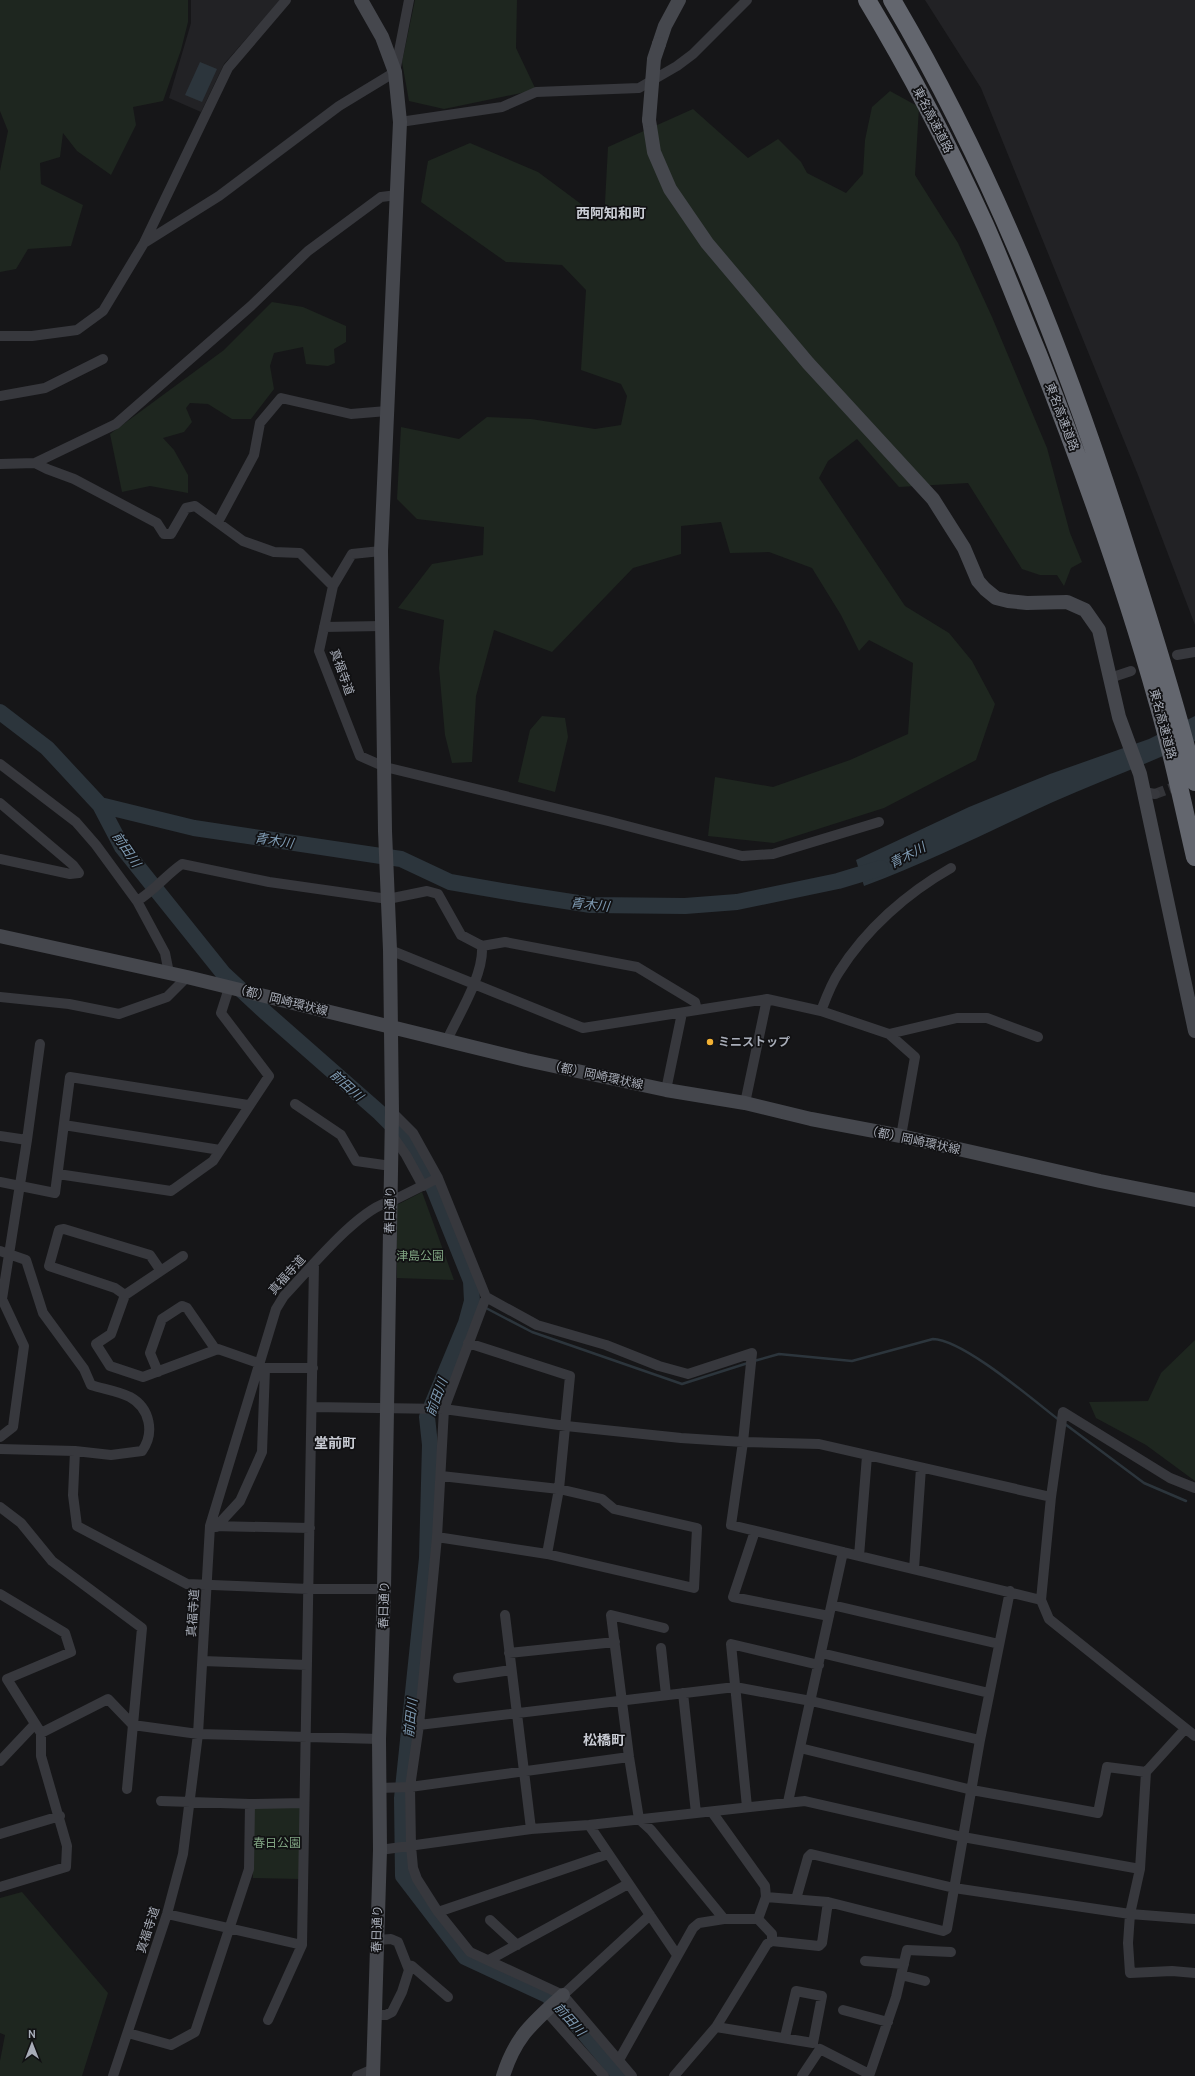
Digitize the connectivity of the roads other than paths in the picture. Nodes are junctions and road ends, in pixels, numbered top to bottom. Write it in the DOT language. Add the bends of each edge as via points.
graph roads {
  1 [pos="286,0"];
  2 [pos="361,0"];
  3 [pos="409,0"];
  4 [pos="679,0"];
  5 [pos="747,0"];
  6 [pos="867,0"];
  7 [pos="892,0"];
  8 [pos="395,72"];
  9 [pos="400,122"];
  10 [pos="397,195"];
  11 [pos="144,243"];
  12 [pos="0,336"];
  13 [pos="104,359"];
  14 [pos="0,396"];
  15 [pos="387,411"];
  16 [pos="35,462"];
  17 [pos="0,464"];
  18 [pos="218,522"];
  19 [pos="381,551"];
  20 [pos="334,586"];
  21 [pos="382,626"];
  22 [pos="324,627"];
  23 [pos="1195,652"];
  24 [pos="1177,655"];
  25 [pos="1131,671"];
  26 [pos="1110,678"];
  27 [pos="1164,697"];
  28 [pos="1181,759"];
  29 [pos="0,764"];
  30 [pos="385,767"];
  31 [pos="1195,782"];
  32 [pos="0,803"];
  33 [pos="879,822"];
  34 [pos="1195,857"];
  35 [pos="0,858"];
  36 [pos="951,868"];
  37 [pos="387,898"];
  38 [pos="137,901"];
  39 [pos="0,936"];
  40 [pos="482,946"];
  41 [pos="390,950"];
  42 [pos="169,973"];
  43 [pos="187,977"];
  44 [pos="474,983"];
  45 [pos="230,988"];
  46 [pos="0,997"];
  47 [pos="767,999"];
  48 [pos="697,1010"];
  49 [pos="821,1011"];
  50 [pos="682,1013"];
  51 [pos="391,1027"];
  52 [pos="1195,1031"];
  53 [pos="889,1034"];
  54 [pos="1038,1037"];
  55 [pos="447,1040"];
  56 [pos="40,1044"];
  57 [pos="666,1090"];
  58 [pos="745,1103"];
  59 [pos="295,1104"];
  60 [pos="248,1105"];
  61 [pos="392,1112"];
  62 [pos="64,1125"];
  63 [pos="392,1135"];
  64 [pos="0,1136"];
  65 [pos="901,1136"];
  66 [pos="27,1140"];
  67 [pos="220,1150"];
  68 [pos="391,1166"];
  69 [pos="58,1174"];
  70 [pos="438,1178"];
  71 [pos="0,1182"];
  72 [pos="423,1186"];
  73 [pos="19,1187"];
  74 [pos="1195,1200"];
  75 [pos="390,1202"];
  76 [pos="4,1252"];
  77 [pos="183,1256"];
  78 [pos="314,1264"];
  79 [pos="161,1271"];
  80 [pos="124,1295"];
  81 [pos="486,1297"];
  82 [pos="468,1343"];
  83 [pos="216,1350"];
  84 [pos="260,1366"];
  85 [pos="313,1368"];
  86 [pos="158,1372"];
  87 [pos="312,1406"];
  88 [pos="388,1408"];
  89 [pos="444,1409"];
  90 [pos="566,1426"];
  91 [pos="0,1437"];
  92 [pos="743,1442"];
  93 [pos="0,1449"];
  94 [pos="75,1451"];
  95 [pos="866,1456"];
  96 [pos="921,1468"];
  97 [pos="441,1476"];
  98 [pos="1195,1488"];
  99 [pos="559,1489"];
  100 [pos="1051,1497"];
  101 [pos="0,1507"];
  102 [pos="213,1526"];
  103 [pos="310,1528"];
  104 [pos="756,1531"];
  105 [pos="437,1537"];
  106 [pos="843,1552"];
  107 [pos="548,1554"];
  108 [pos="859,1556"];
  109 [pos="914,1569"];
  110 [pos="208,1585"];
  111 [pos="384,1589"];
  112 [pos="309,1590"];
  113 [pos="1010,1591"];
  114 [pos="0,1594"];
  115 [pos="1041,1600"];
  116 [pos="832,1605"];
  117 [pos="505,1615"];
  118 [pos="829,1616"];
  119 [pos="664,1628"];
  120 [pos="615,1642"];
  121 [pos="999,1644"];
  122 [pos="661,1648"];
  123 [pos="509,1653"];
  124 [pos="821,1653"];
  125 [pos="203,1661"];
  126 [pos="307,1665"];
  127 [pos="819,1665"];
  128 [pos="511,1670"];
  129 [pos="458,1678"];
  130 [pos="735,1687"];
  131 [pos="683,1693"];
  132 [pos="989,1693"];
  133 [pos="666,1695"];
  134 [pos="621,1700"];
  135 [pos="811,1701"];
  136 [pos="516,1713"];
  137 [pos="35,1724"];
  138 [pos="133,1725"];
  139 [pos="419,1725"];
  140 [pos="1185,1729"];
  141 [pos="41,1733"];
  142 [pos="198,1734"];
  143 [pos="305,1736"];
  144 [pos="1195,1736"];
  145 [pos="379,1739"];
  146 [pos="980,1740"];
  147 [pos="800,1748"];
  148 [pos="629,1757"];
  149 [pos="0,1761"];
  150 [pos="523,1772"];
  151 [pos="1146,1772"];
  152 [pos="410,1787"];
  153 [pos="386,1788"];
  154 [pos="127,1789"];
  155 [pos="972,1790"];
  156 [pos="161,1801"];
  157 [pos="788,1802"];
  158 [pos="189,1803"];
  159 [pos="304,1803"];
  160 [pos="250,1804"];
  161 [pos="747,1807"];
  162 [pos="712,1812"];
  163 [pos="696,1813"];
  164 [pos="60,1816"];
  165 [pos="639,1819"];
  166 [pos="589,1825"];
  167 [pos="531,1829"];
  168 [pos="0,1834"];
  169 [pos="963,1837"];
  170 [pos="411,1846"];
  171 [pos="380,1850"];
  172 [pos="608,1854"];
  173 [pos="1140,1869"];
  174 [pos="628,1884"];
  175 [pos="0,1887"];
  176 [pos="954,1888"];
  177 [pos="766,1897"];
  178 [pos="796,1899"];
  179 [pos="828,1902"];
  180 [pos="438,1912"];
  181 [pos="166,1914"];
  182 [pos="1130,1914"];
  183 [pos="650,1915"];
  184 [pos="724,1919"];
  185 [pos="758,1919"];
  186 [pos="1195,1919"];
  187 [pos="490,1920"];
  188 [pos="229,1928"];
  189 [pos="377,1940"];
  190 [pos="772,1941"];
  191 [pos="302,1945"];
  192 [pos="517,1945"];
  193 [pos="951,1952"];
  194 [pos="677,1955"];
  195 [pos="489,1960"];
  196 [pos="865,1961"];
  197 [pos="904,1964"];
  198 [pos="407,1965"];
  199 [pos="1195,1973"];
  200 [pos="901,1976"];
  201 [pos="925,1981"];
  202 [pos="563,1995"];
  203 [pos="448,1997"];
  204 [pos="549,2009"];
  205 [pos="843,2010"];
  206 [pos="374,2015"];
  207 [pos="268,2020"];
  208 [pos="888,2022"];
  209 [pos="716,2027"];
  210 [pos="128,2033"];
  211 [pos="785,2037"];
  212 [pos="619,2060"];
  213 [pos="373,2073"];
  214 [pos="869,2075"];
  215 [pos="114,2076"];
  216 [pos="357,2076"];
  217 [pos="503,2076"];
  218 [pos="604,2076"];
  219 [pos="632,2076"];
  220 [pos="674,2076"];
  221 [pos="802,2076"];
  1 -- 11 [label="street" via="228,68"];
  2 -- 8 [label="street" via="382,37"];
  3 -- 8 [label="street"];
  4 -- 26 [label="street, bridge" via="665,26 654,59 649,120 654,152 670,189 707,243 808,363 933,499 964,548 978,581 996,598 1027,603 1067,602 1085,610 1099,630"];
  5 -- 9 [label="street" via="693,54 678,66 639,88 536,92 502,107"];
  6 -- 27 [label="highway, 東名高速道路" via="894,44 986,226 1062,415"];
  7 -- 27 [label="highway, 東名高速道路" via="965,133 1041,305 1078,402 1115,511"];
  8 -- 9 [label="street"];
  8 -- 11 [label="street" via="339,106 219,196"];
  9 -- 10 [label="street"];
  10 -- 15 [label="street"];
  10 -- 16 [label="street" via="381,197 308,251 251,306 116,424"];
  11 -- 12 [label="street" via="103,311 77,330 32,336"];
  13 -- 14 [label="street" via="45,388"];
  15 -- 18 [label="street" via="351,414 282,398 260,423 254,455"];
  15 -- 19 [label="street"];
  16 -- 17 [label="street"];
  16 -- 18 [label="street" via="74,478 157,523 164,534 171,534 186,508 195,506"];
  18 -- 20 [label="street" via="243,541 274,552 300,553"];
  19 -- 20 [label="street, 真福寺道" via="352,554"];
  19 -- 21 [label="street"];
  20 -- 22 [label="street, 真福寺道"];
  21 -- 22 [label="street"];
  21 -- 30 [label="street"];
  22 -- 30 [label="street, 真福寺道" via="319,651 360,756"];
  23 -- 24 [label="street"];
  25 -- 26 [label="street"];
  26 -- 52 [label="street" via="1119,717 1140,774 1150,793"];
  27 -- 28 [label="highway, 東名高速道路"];
  28 -- 31 [label="highway, 東名高速道路"];
  28 -- 34 [label="highway, 東名高速道路"];
  29 -- 38 [label="street" via="76,822"];
  30 -- 33 [label="street, 真福寺道" via="608,820 742,856 773,854"];
  30 -- 37 [label="street"];
  32 -- 35 [label="street" via="73,864 79,873 70,874"];
  36 -- 49 [label="street" via="930,880 878,922 838,972"];
  37 -- 38 [label="street" via="269,882 182,864"];
  37 -- 40 [label="street" via="427,891 438,894 461,935"];
  37 -- 41 [label="street"];
  38 -- 42 [label="street" via="165,953"];
  39 -- 42 [label="street, （都）岡崎環状線"];
  40 -- 44 [label="street" via="483,958"];
  40 -- 48 [label="street" via="505,942 637,967 695,1002"];
  41 -- 44 [label="street"];
  41 -- 51 [label="street"];
  42 -- 43 [label="street, （都）岡崎環状線"];
  43 -- 45 [label="street, （都）岡崎環状線"];
  43 -- 46 [label="street" via="167,997 119,1014 69,1004"];
  44 -- 50 [label="street" via="583,1028"];
  44 -- 55 [label="street"];
  45 -- 51 [label="street, （都）岡崎環状線"];
  45 -- 60 [label="street" via="221,1013 269,1076"];
  47 -- 48 [label="street"];
  47 -- 49 [label="street"];
  47 -- 58 [label="street"];
  48 -- 50 [label="street"];
  49 -- 53 [label="street"];
  50 -- 57 [label="street"];
  51 -- 55 [label="street, （都）岡崎環状線"];
  51 -- 61 [label="street"];
  53 -- 54 [label="street" via="957,1018 987,1018"];
  53 -- 65 [label="street" via="915,1057"];
  55 -- 57 [label="street, （都）岡崎環状線"];
  56 -- 66 [label="street"];
  57 -- 58 [label="street, （都）岡崎環状線"];
  58 -- 65 [label="street, （都）岡崎環状線"];
  59 -- 68 [label="street" via="341,1135 356,1161"];
  60 -- 62 [label="street" via="70,1077"];
  60 -- 67 [label="street"];
  61 -- 63 [label="street, 春日通り"];
  61 -- 70 [label="street" via="414,1133"];
  62 -- 67 [label="street"];
  62 -- 69 [label="street"];
  63 -- 68 [label="street, 春日通り"];
  63 -- 72 [label="street"];
  64 -- 66 [label="street"];
  65 -- 74 [label="street, （都）岡崎環状線"];
  66 -- 73 [label="street"];
  67 -- 69 [label="street" via="212,1161 171,1190"];
  68 -- 75 [label="street, 春日通り"];
  69 -- 73 [label="street" via="55,1193"];
  70 -- 72 [label="street, 真福寺道"];
  70 -- 81 [label="street"];
  71 -- 73 [label="street"];
  72 -- 75 [label="street, 真福寺道"];
  73 -- 76 [label="street"];
  75 -- 78 [label="street, 真福寺道" via="382,1204 355,1221"];
  75 -- 88 [label="street, 春日通り"];
  76 -- 91 [label="street" via="2,1299 24,1346 13,1427"];
  76 -- 94 [label="street" via="26,1260 43,1312 84,1369 90,1385 130,1397 142,1407 148,1419 150,1430 142,1451 111,1455"];
  77 -- 79 [label="street"];
  78 -- 84 [label="street, 真福寺道" via="278,1303"];
  78 -- 85 [label="street"];
  79 -- 80 [label="street"];
  79 -- 80 [label="street" via="150,1255 64,1229 59,1230 49,1266 115,1288"];
  80 -- 86 [label="street" via="111,1334 96,1346 112,1368 143,1377"];
  81 -- 82 [label="street"];
  81 -- 92 [label="street" via="537,1325 606,1345 659,1366 688,1374 752,1353"];
  82 -- 89 [label="street"];
  82 -- 90 [label="street" via="570,1376"];
  83 -- 84 [label="street" via="221,1349"];
  83 -- 86 [label="street"];
  83 -- 86 [label="street" via="187,1308 182,1306 163,1318 160,1325 150,1353"];
  84 -- 85 [label="street"];
  84 -- 102 [label="street, 真福寺道"];
  84 -- 102 [label="street" via="262,1452 240,1501"];
  85 -- 87 [label="street"];
  87 -- 88 [label="street"];
  87 -- 103 [label="street"];
  88 -- 89 [label="street"];
  88 -- 111 [label="street, 春日通り"];
  89 -- 90 [label="street"];
  89 -- 97 [label="street"];
  90 -- 92 [label="street"];
  90 -- 99 [label="street"];
  92 -- 95 [label="street" via="819,1444"];
  92 -- 104 [label="street" via="730,1525"];
  93 -- 94 [label="street"];
  94 -- 110 [label="street" via="73,1495 77,1526 187,1584"];
  95 -- 96 [label="street"];
  95 -- 108 [label="street"];
  96 -- 100 [label="street"];
  96 -- 109 [label="street"];
  97 -- 99 [label="street"];
  97 -- 105 [label="street"];
  98 -- 100 [label="street" via="1170,1478 1064,1412"];
  99 -- 107 [label="street"];
  99 -- 107 [label="street" via="602,1499 614,1509 697,1528 694,1588"];
  100 -- 115 [label="street"];
  101 -- 138 [label="street" via="21,1523 52,1561 142,1628"];
  102 -- 103 [label="street"];
  102 -- 110 [label="street, 真福寺道"];
  103 -- 112 [label="street"];
  104 -- 106 [label="street"];
  104 -- 118 [label="street" via="733,1597"];
  105 -- 107 [label="street"];
  105 -- 139 [label="street"];
  106 -- 108 [label="street"];
  106 -- 116 [label="street"];
  108 -- 109 [label="street"];
  109 -- 113 [label="street"];
  110 -- 112 [label="street"];
  110 -- 125 [label="street, 真福寺道"];
  111 -- 112 [label="street"];
  111 -- 145 [label="street, 春日通り"];
  112 -- 126 [label="street"];
  113 -- 115 [label="street"];
  113 -- 121 [label="street"];
  114 -- 137 [label="street" via="65,1633 72,1652 7,1680"];
  115 -- 140 [label="street" via="1049,1619"];
  116 -- 118 [label="street"];
  116 -- 121 [label="street"];
  117 -- 123 [label="street"];
  118 -- 124 [label="street"];
  119 -- 120 [label="street" via="611,1615"];
  120 -- 123 [label="street"];
  120 -- 134 [label="street"];
  121 -- 132 [label="street"];
  122 -- 133 [label="street"];
  123 -- 128 [label="street"];
  124 -- 127 [label="street"];
  124 -- 132 [label="street"];
  125 -- 126 [label="street"];
  125 -- 142 [label="street, 真福寺道"];
  126 -- 143 [label="street"];
  127 -- 130 [label="street" via="731,1644"];
  127 -- 135 [label="street"];
  128 -- 129 [label="street"];
  128 -- 136 [label="street"];
  130 -- 131 [label="street"];
  130 -- 135 [label="street"];
  130 -- 161 [label="street"];
  131 -- 133 [label="street"];
  131 -- 163 [label="street"];
  132 -- 146 [label="street"];
  133 -- 134 [label="street"];
  134 -- 136 [label="street"];
  134 -- 148 [label="street"];
  135 -- 146 [label="street"];
  135 -- 147 [label="street"];
  136 -- 139 [label="street"];
  136 -- 150 [label="street"];
  137 -- 141 [label="street"];
  137 -- 149 [label="street"];
  138 -- 141 [label="street" via="108,1699"];
  138 -- 142 [label="street"];
  138 -- 154 [label="street"];
  139 -- 152 [label="street"];
  140 -- 144 [label="street"];
  140 -- 151 [label="street"];
  141 -- 164 [label="street" via="41,1756"];
  142 -- 143 [label="street"];
  142 -- 158 [label="street, 真福寺道"];
  143 -- 145 [label="street"];
  143 -- 159 [label="street"];
  145 -- 153 [label="street, 春日通り"];
  146 -- 155 [label="street"];
  147 -- 155 [label="street"];
  147 -- 157 [label="street"];
  148 -- 150 [label="street"];
  148 -- 165 [label="street"];
  150 -- 152 [label="street"];
  150 -- 167 [label="street"];
  151 -- 155 [label="street" via="1107,1767 1098,1813"];
  151 -- 173 [label="street"];
  152 -- 153 [label="street"];
  152 -- 170 [label="street"];
  153 -- 171 [label="street, 春日通り"];
  155 -- 169 [label="street"];
  156 -- 158 [label="street"];
  157 -- 161 [label="street"];
  157 -- 169 [label="street" via="805,1801"];
  158 -- 160 [label="street"];
  158 -- 181 [label="street, 真福寺道" via="183,1854"];
  159 -- 160 [label="street"];
  159 -- 191 [label="street"];
  160 -- 188 [label="street" via="249,1869"];
  161 -- 162 [label="street"];
  162 -- 163 [label="street"];
  162 -- 177 [label="street" via="765,1886"];
  163 -- 165 [label="street"];
  164 -- 168 [label="street"];
  164 -- 175 [label="street" via="67,1846 66,1867"];
  165 -- 166 [label="street"];
  165 -- 184 [label="street" via="651,1830"];
  166 -- 167 [label="street"];
  166 -- 172 [label="street"];
  167 -- 170 [label="street"];
  169 -- 173 [label="street"];
  169 -- 176 [label="street"];
  170 -- 171 [label="street"];
  170 -- 180 [label="street" via="417,1879"];
  171 -- 189 [label="street, 春日通り"];
  172 -- 174 [label="street"];
  172 -- 180 [label="street"];
  173 -- 182 [label="street"];
  174 -- 183 [label="street"];
  174 -- 192 [label="street"];
  176 -- 178 [label="street" via="811,1854"];
  176 -- 179 [label="street" via="947,1928 943,1931"];
  176 -- 182 [label="street"];
  177 -- 178 [label="street"];
  177 -- 185 [label="street"];
  178 -- 179 [label="street"];
  179 -- 190 [label="street" via="822,1943 819,1946"];
  180 -- 195 [label="street" via="470,1952"];
  181 -- 188 [label="street"];
  181 -- 210 [label="street, 真福寺道"];
  182 -- 186 [label="street"];
  182 -- 199 [label="street" via="1130,1973"];
  183 -- 194 [label="street"];
  183 -- 202 [label="street"];
  184 -- 185 [label="street"];
  184 -- 194 [label="street" via="699,1923 692,1928"];
  185 -- 190 [label="street" via="772,1934"];
  187 -- 192 [label="street"];
  188 -- 191 [label="street"];
  188 -- 210 [label="street" via="195,2032 171,2045"];
  189 -- 198 [label="street" via="391,1939 398,1942"];
  189 -- 206 [label="street, 春日通り"];
  190 -- 209 [label="street" via="767,1944"];
  191 -- 207 [label="street"];
  192 -- 195 [label="street"];
  193 -- 197 [label="street" via="907,1950"];
  194 -- 212 [label="street"];
  195 -- 202 [label="street"];
  196 -- 197 [label="street"];
  197 -- 200 [label="street"];
  198 -- 203 [label="street" via="412,1966"];
  198 -- 206 [label="street" via="409,1970 402,1992 392,2012"];
  200 -- 201 [label="street"];
  200 -- 208 [label="street"];
  202 -- 204 [label="street"];
  202 -- 212 [label="street"];
  204 -- 217 [label="street" via="526,2029 510,2056"];
  204 -- 218 [label="street"];
  205 -- 208 [label="street"];
  206 -- 213 [label="street, 春日通り"];
  208 -- 214 [label="street"];
  209 -- 211 [label="street"];
  209 -- 220 [label="street"];
  210 -- 215 [label="street, 真福寺道"];
  211 -- 211 [label="street" via="813,2043 822,1996 796,1991"];
  212 -- 219 [label="street"];
  213 -- 216 [label="street"];
  214 -- 221 [label="street" via="820,2050"];
}
